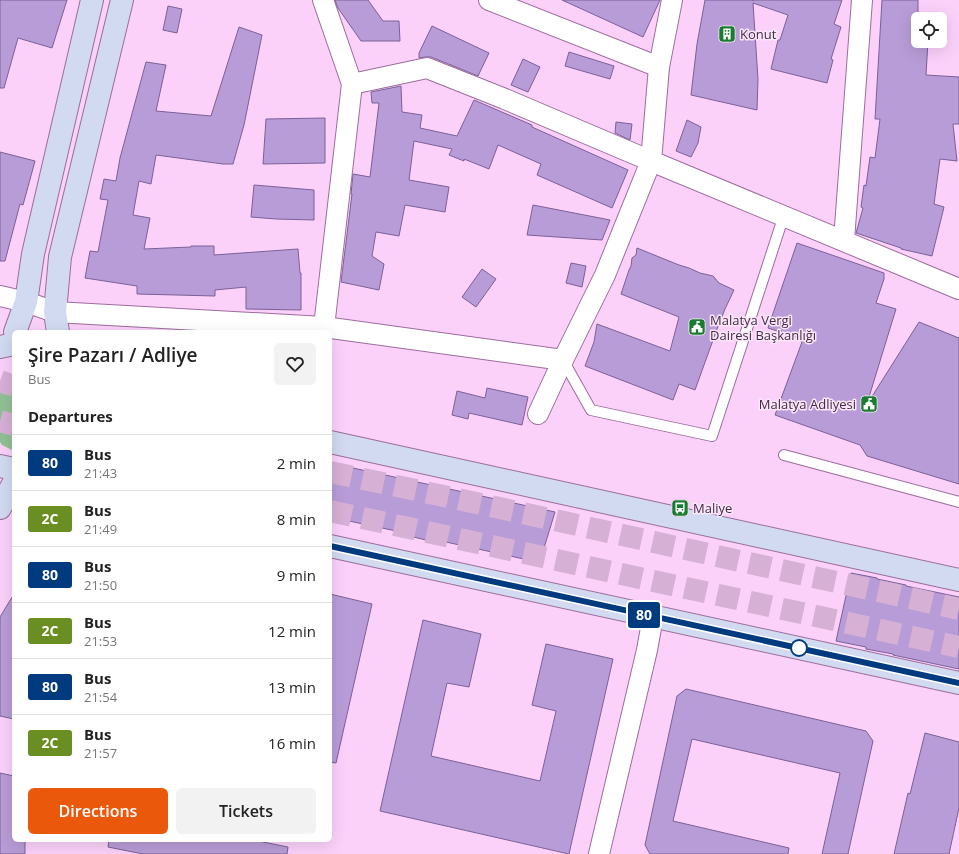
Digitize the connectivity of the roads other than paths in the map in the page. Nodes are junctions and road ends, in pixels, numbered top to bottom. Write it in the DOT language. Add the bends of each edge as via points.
graph roads {
  1 [pos="92,0"];
  2 [pos="122,0"];
  3 [pos="323,0"];
  4 [pos="489,0"];
  5 [pos="672,0"];
  6 [pos="862,0"];
  7 [pos="659,67"];
  8 [pos="352,84"];
  9 [pos="651,161"];
  10 [pos="784,215"];
  11 [pos="844,240"];
  12 [pos="959,289"];
  13 [pos="0,296"];
  14 [pos="26,302"];
  15 [pos="56,322"];
  16 [pos="324,327"];
  17 [pos="15,330"];
  18 [pos="563,360"];
  19 [pos="538,414"];
  20 [pos="332,442"];
  21 [pos="784,456"];
  22 [pos="0,466"];
  23 [pos="12,469"];
  24 [pos="12,486"];
  25 [pos="959,502"];
  26 [pos="0,508"];
  27 [pos="332,546"];
  28 [pos="959,580"];
  29 [pos="653,617"];
  30 [pos="959,683"];
  31 [pos="599,854"];
  1 -- 14 [label="main road" via="33,254"];
  2 -- 15 [label="main road" via="60,257"];
  3 -- 8 [label="street"];
  4 -- 7 [label="street"];
  5 -- 7 [label="street"];
  6 -- 11 [label="street"];
  7 -- 9 [label="street"];
  8 -- 9 [label="street" via="427,68"];
  8 -- 16 [label="street"];
  9 -- 10 [label="street"];
  9 -- 18 [label="street" via="605,275"];
  10 -- 11 [label="street"];
  10 -- 18 [label="lane" via="712,436 591,410"];
  11 -- 12 [label="street"];
  13 -- 14 [label="street"];
  14 -- 15 [label="street"];
  14 -- 17 [label="main road"];
  15 -- 16 [label="street"];
  16 -- 18 [label="street"];
  18 -- 19 [label="street"];
  20 -- 28 [label="main road"];
  21 -- 25 [label="lane"];
  22 -- 23 [label="main road"];
  24 -- 26 [label="main road"];
  27 -- 29 [label="main road"];
  29 -- 30 [label="main road"];
  29 -- 31 [label="street"];
}
